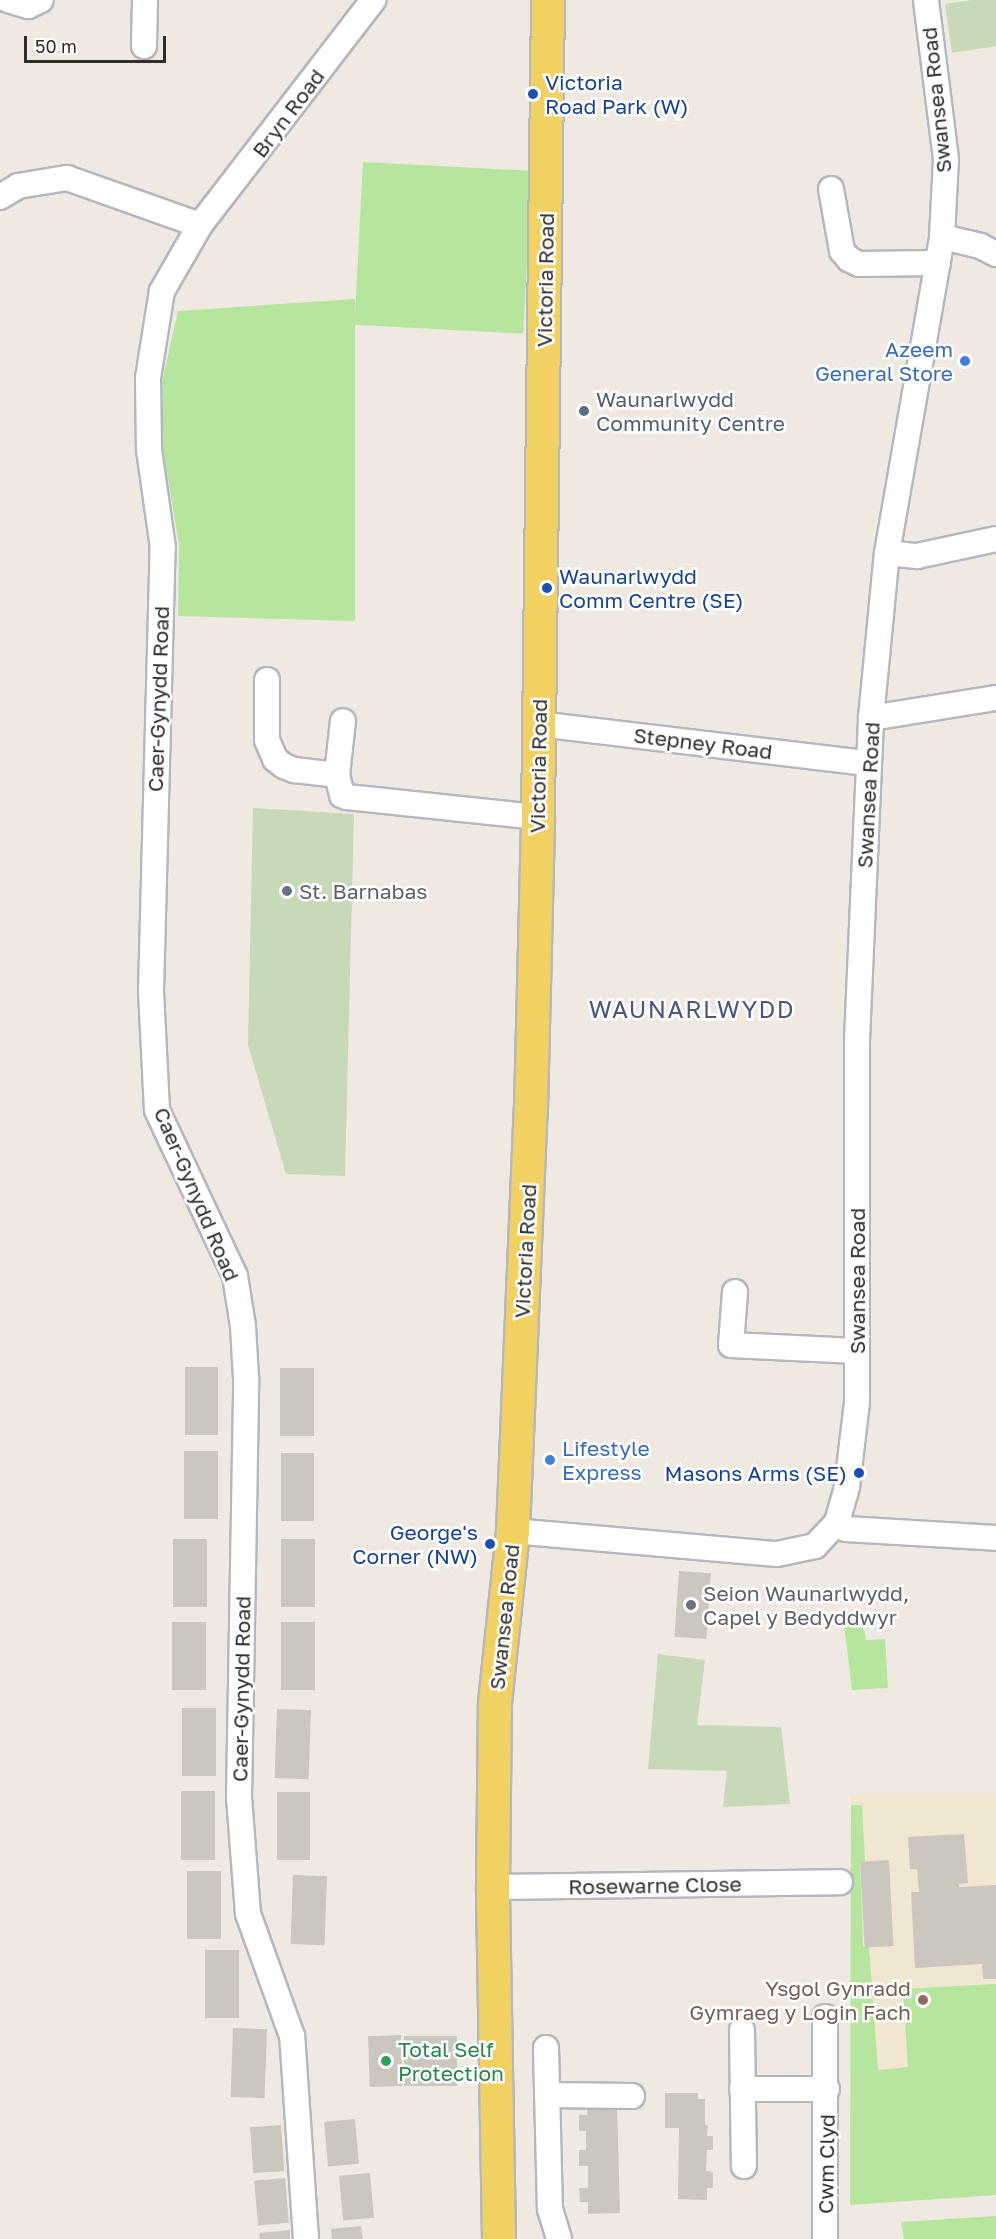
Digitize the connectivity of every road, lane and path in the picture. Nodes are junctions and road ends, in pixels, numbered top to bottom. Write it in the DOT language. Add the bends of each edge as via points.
graph roads {
  1 [pos="8,0"];
  2 [pos="42,0"];
  3 [pos="145,0"];
  4 [pos="373,0"];
  5 [pos="548,0"];
  6 [pos="926,0"];
  7 [pos="144,46"];
  8 [pos="831,189"];
  9 [pos="0,197"];
  10 [pos="200,225"];
  11 [pos="942,237"];
  12 [pos="996,254"];
  13 [pos="938,263"];
  14 [pos="996,539"];
  15 [pos="887,553"];
  16 [pos="267,680"];
  17 [pos="996,698"];
  18 [pos="871,718"];
  19 [pos="343,721"];
  20 [pos="539,724"];
  21 [pos="868,763"];
  22 [pos="337,775"];
  23 [pos="538,817"];
  24 [pos="735,1292"];
  25 [pos="857,1351"];
  26 [pos="837,1522"];
  27 [pos="513,1531"];
  28 [pos="996,1538"];
  29 [pos="825,1876"];
  30 [pos="493,1887"];
  31 [pos="825,2017"];
  32 [pos="742,2030"];
  33 [pos="546,2048"];
  34 [pos="827,2089"];
  35 [pos="742,2090"];
  36 [pos="547,2095"];
  37 [pos="632,2096"];
  38 [pos="744,2166"];
  39 [pos="306,2239"];
  40 [pos="500,2239"];
  41 [pos="559,2239"];
  42 [pos="825,2239"];
  1 -- 2 [label="street" via="28,6"];
  3 -- 7 [label="street"];
  4 -- 10 [label="street, Bryn Road"];
  5 -- 20 [label="main road, Victoria Road"];
  6 -- 11 [label="street, Swansea Road" via="946,159"];
  8 -- 13 [label="street" via="842,251 849,259 859,264"];
  9 -- 10 [label="street" via="18,186 67,178"];
  10 -- 39 [label="street, Caer-Gynydd Road" via="162,291 148,378 149,450 163,548 151,981 157,1110 235,1276 243,1326 246,1378 239,1797 248,1914 292,2036"];
  11 -- 12 [label="street"];
  11 -- 13 [label="street, Swansea Road"];
  13 -- 15 [label="street, Swansea Road"];
  14 -- 15 [label="street" via="917,556"];
  15 -- 18 [label="street, Swansea Road"];
  16 -- 22 [label="street" via="266,731 275,759 294,770"];
  17 -- 18 [label="street"];
  18 -- 21 [label="street, Swansea Road"];
  19 -- 22 [label="street"];
  20 -- 21 [label="street, Stepney Road"];
  20 -- 23 [label="main road, Victoria Road"];
  21 -- 25 [label="street, Swansea Road" via="857,1040"];
  22 -- 23 [label="street" via="342,795 347,797"];
  23 -- 27 [label="main road, Victoria Road" via="531,1109"];
  24 -- 25 [label="street" via="731,1345"];
  25 -- 26 [label="street, Swansea Road" via="857,1402 847,1486"];
  26 -- 27 [label="street, Swansea Road" via="815,1545 777,1554"];
  26 -- 28 [label="street" via="846,1529"];
  27 -- 30 [label="main road, Swansea Road" via="495,1703"];
  29 -- 30 [label="street, Rosewarne Close"];
  30 -- 40 [label="main road, Swansea Road"];
  31 -- 34 [label="street, Cwm Clyd"];
  32 -- 35 [label="street"];
  33 -- 36 [label="street"];
  34 -- 35 [label="street, Cwm Clyd"];
  34 -- 42 [label="street, Cwm Clyd"];
  35 -- 38 [label="street"];
  36 -- 37 [label="street"];
  36 -- 41 [label="street" via="550,2209"];
}
